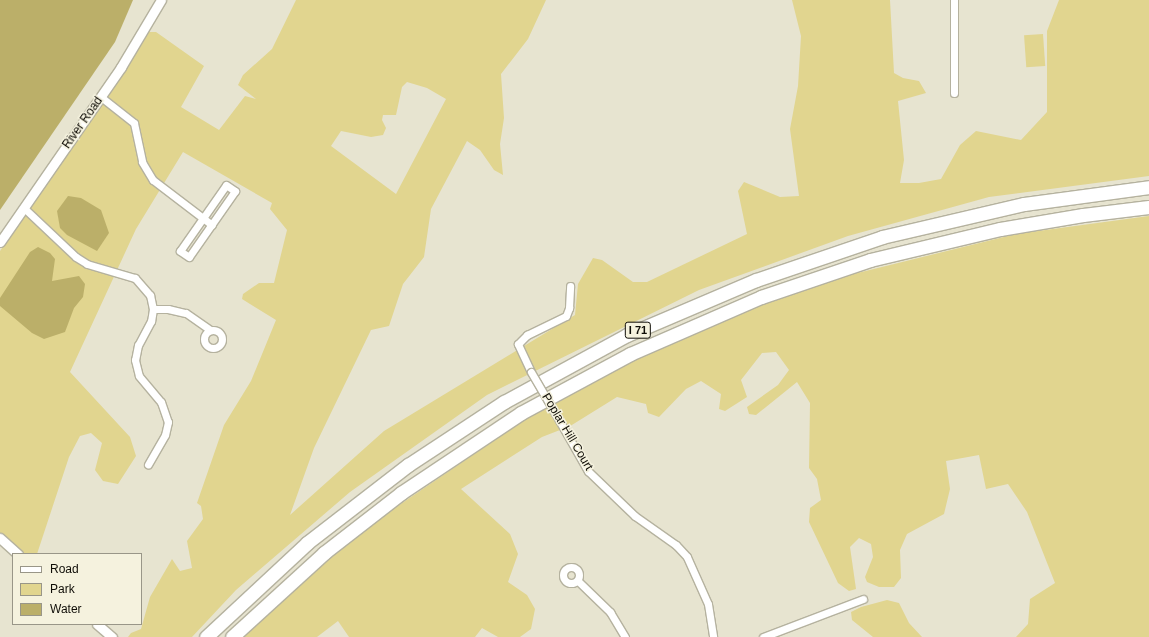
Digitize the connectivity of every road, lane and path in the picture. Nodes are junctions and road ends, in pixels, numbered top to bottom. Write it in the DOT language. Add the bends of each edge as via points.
graph roads {
  1 [pos="161,0"];
  2 [pos="954,0"];
  3 [pos="954,93"];
  4 [pos="101,97"];
  5 [pos="1149,187"];
  6 [pos="1149,207"];
  7 [pos="24,208"];
  8 [pos="203,218"];
  9 [pos="212,225"];
  10 [pos="0,242"];
  11 [pos="570,286"];
  12 [pos="153,310"];
  13 [pos="210,330"];
  14 [pos="148,465"];
  15 [pos="0,538"];
  16 [pos="17,553"];
  17 [pos="578,581"];
  18 [pos="863,599"];
  19 [pos="98,625"];
  20 [pos="108,636"];
  21 [pos="206,637"];
  22 [pos="232,637"];
  23 [pos="625,637"];
  24 [pos="713,637"];
  25 [pos="763,637"];
  1 -- 4 [label="street, River Road"];
  2 -- 3 [label="street"];
  4 -- 7 [label="street, River Road"];
  4 -- 8 [label="street" via="134,123 142,162 153,180"];
  5 -- 21 [label="highway, I 71" via="1024,204 882,237 756,280 627,335 504,402 408,465 307,544"];
  6 -- 22 [label="highway, I 71" via="1021,225 870,260 755,299 630,354 520,413 401,493 324,553"];
  7 -- 10 [label="street, River Road"];
  7 -- 12 [label="street" via="76,257 87,264 135,278 147,289"];
  8 -- 9 [label="street"];
  8 -- 9 [label="street" via="180,251 190,257"];
  8 -- 9 [label="street" via="226,185 235,192"];
  11 -- 24 [label="street, Poplar Hill Court, bridge" via="566,316 528,335 518,344 531,372 588,471 635,516 684,554 708,604"];
  12 -- 13 [label="street" via="168,309 186,313"];
  12 -- 14 [label="street" via="151,321 138,345 135,360 139,376 161,402 168,422 165,435"];
  15 -- 16 [label="street"];
  17 -- 23 [label="street" via="610,612"];
  18 -- 25 [label="street"];
  19 -- 20 [label="street"];
}
